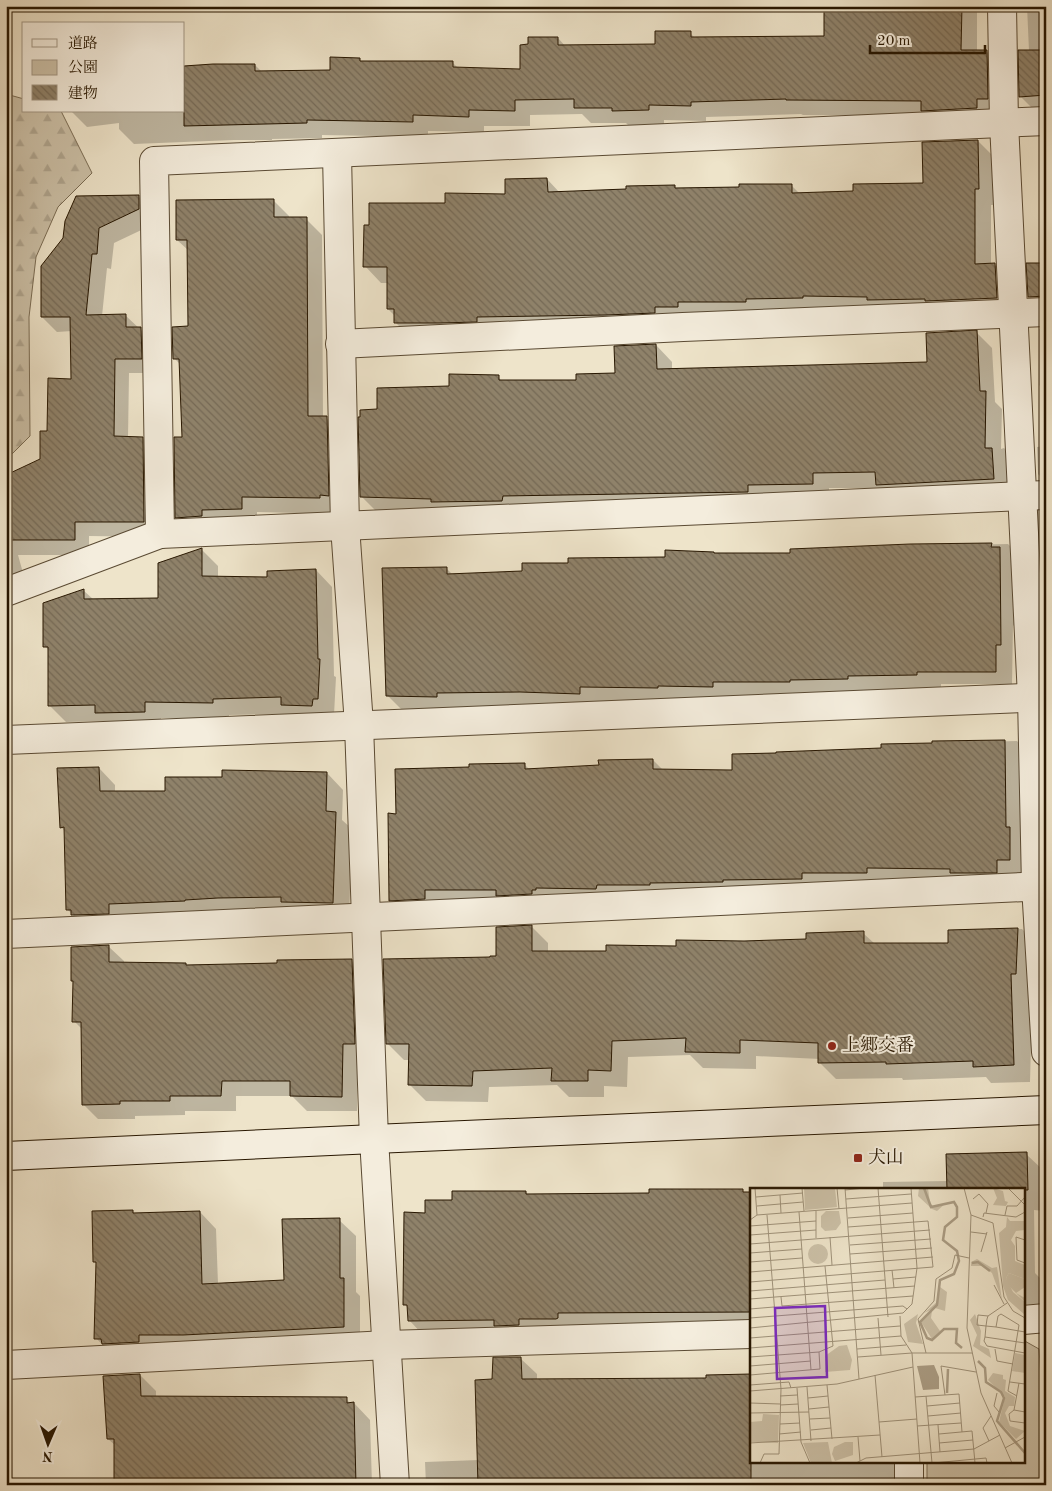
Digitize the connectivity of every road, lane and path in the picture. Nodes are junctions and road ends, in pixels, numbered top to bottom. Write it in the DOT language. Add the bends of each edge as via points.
graph roads {
  1 [pos="1002,6"];
  2 [pos="1046,121"];
  3 [pos="1004,123"];
  4 [pos="337,154"];
  5 [pos="1046,312"];
  6 [pos="1013,313"];
  7 [pos="340,344"];
  8 [pos="1034,496"];
  9 [pos="345,526"];
  10 [pos="160,534"];
  11 [pos="6,592"];
  12 [pos="1039,697"];
  13 [pos="360,725"];
  14 [pos="6,740"];
  15 [pos="1041,886"];
  16 [pos="366,916"];
  17 [pos="6,934"];
  18 [pos="1046,1052"];
  19 [pos="1046,1110"];
  20 [pos="374,1139"];
  21 [pos="6,1156"];
  22 [pos="1046,1318"];
  23 [pos="1024,1320"];
  24 [pos="750,1334"];
  25 [pos="387,1345"];
  26 [pos="6,1365"];
  27 [pos="909,1464"];
  28 [pos="395,1485"];
  29 [pos="909,1485"];
  1 -- 3 [label="street"];
  2 -- 3 [label="street"];
  3 -- 4 [label="street"];
  3 -- 6 [label="street"];
  4 -- 7 [label="street"];
  4 -- 10 [label="street" via="154,161"];
  5 -- 6 [label="street"];
  6 -- 7 [label="street"];
  6 -- 8 [label="street"];
  7 -- 9 [label="street"];
  8 -- 9 [label="street"];
  8 -- 12 [label="street"];
  9 -- 10 [label="street"];
  9 -- 13 [label="street"];
  10 -- 11 [label="street"];
  12 -- 13 [label="street"];
  12 -- 15 [label="street"];
  13 -- 14 [label="street"];
  13 -- 16 [label="street"];
  15 -- 16 [label="street"];
  15 -- 18 [label="street"];
  16 -- 17 [label="street"];
  16 -- 20 [label="street"];
  19 -- 20 [label="street"];
  20 -- 21 [label="street"];
  20 -- 25 [label="street"];
  22 -- 23 [label="street"];
  24 -- 25 [label="street"];
  25 -- 26 [label="street"];
  25 -- 28 [label="street"];
  27 -- 29 [label="street"];
}
